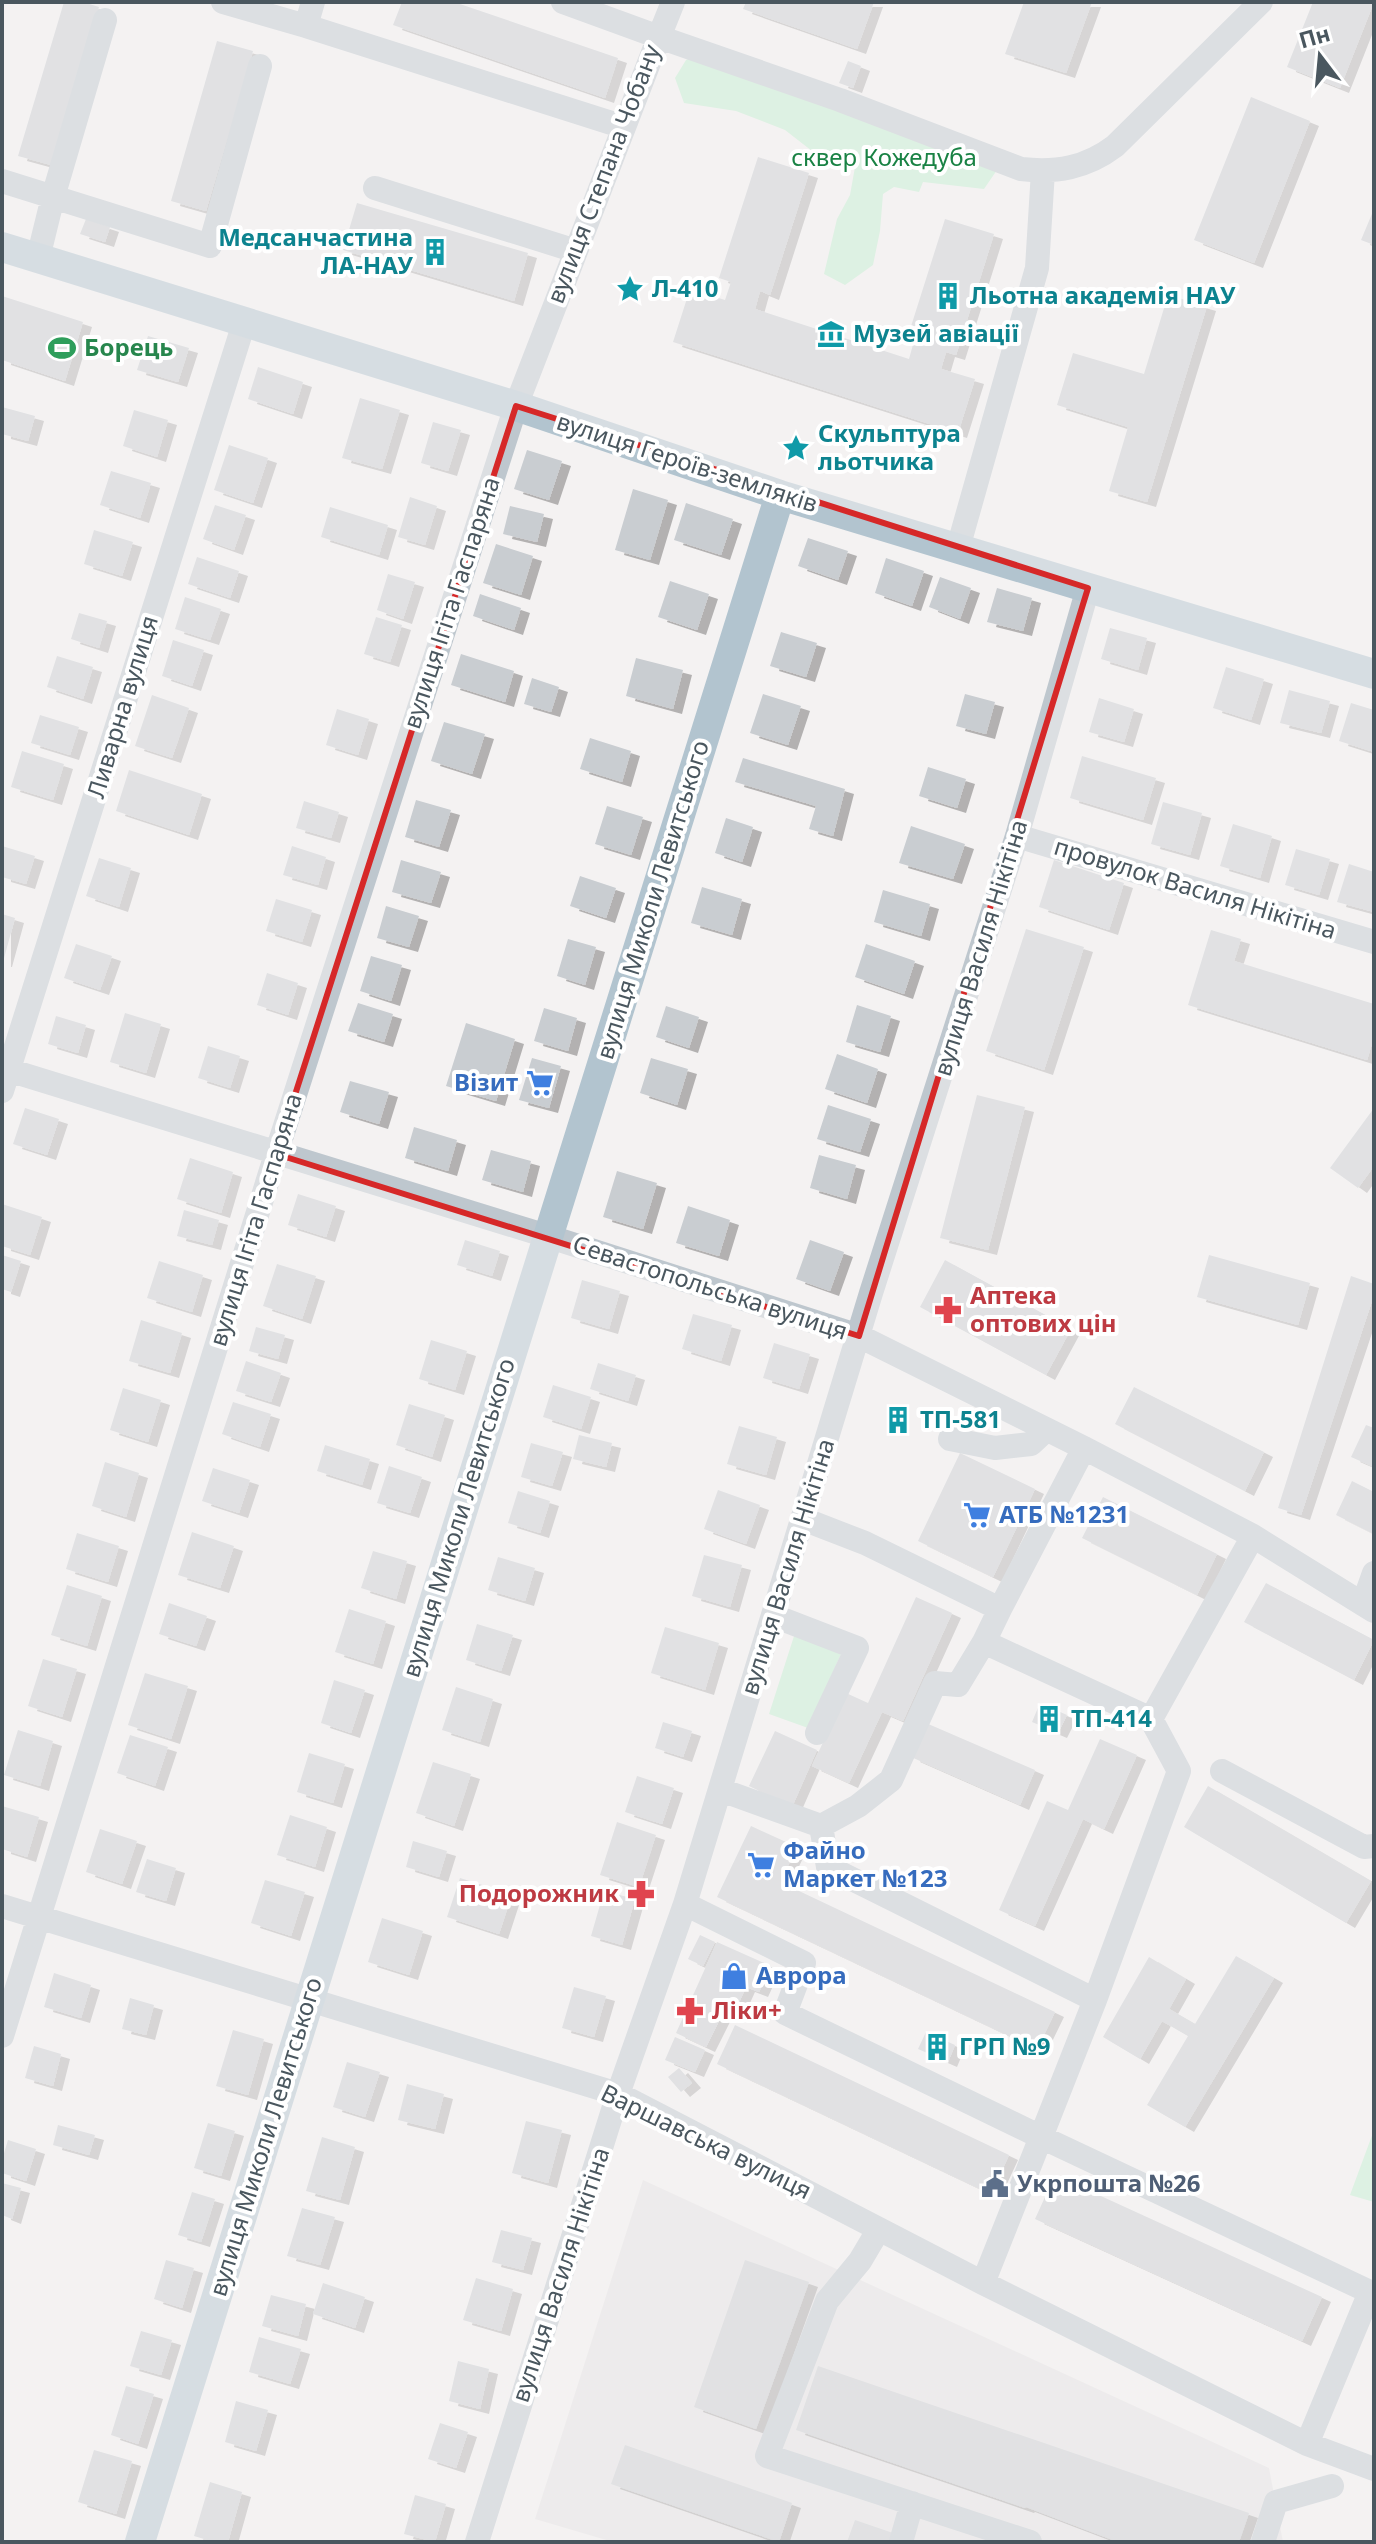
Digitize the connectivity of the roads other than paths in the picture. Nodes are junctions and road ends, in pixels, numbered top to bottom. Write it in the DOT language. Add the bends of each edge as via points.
graph roads {
  1 [pos="223,2"];
  2 [pos="313,2"];
  3 [pos="563,2"];
  4 [pos="673,2"];
  5 [pos="1261,2"];
  6 [pos="105,20"];
  7 [pos="306,26"];
  8 [pos="659,37"];
  9 [pos="260,66"];
  10 [pos="624,127"];
  11 [pos="1043,171"];
  12 [pos="2,181"];
  13 [pos="375,188"];
  14 [pos="53,197"];
  15 [pos="2,247"];
  16 [pos="576,251"];
  17 [pos="38,258"];
  18 [pos="244,323"];
  19 [pos="516,406"];
  20 [pos="780,495"];
  21 [pos="958,548"];
  22 [pos="1088,588"];
  23 [pos="1374,674"];
  24 [pos="1017,836"];
  25 [pos="1374,942"];
  26 [pos="4,1076"];
  27 [pos="276,1154"];
  28 [pos="547,1236"];
  29 [pos="859,1336"];
  30 [pos="1046,1430"];
  31 [pos="950,1439"];
  32 [pos="1084,1448"];
  33 [pos="803,1519"];
  34 [pos="1253,1536"];
  35 [pos="1374,1573"];
  36 [pos="1368,1608"];
  37 [pos="1000,1609"];
  38 [pos="774,1616"];
  39 [pos="984,1642"];
  40 [pos="1151,1719"];
  41 [pos="817,1733"];
  42 [pos="1222,1771"];
  43 [pos="721,1790"];
  44 [pos="821,1826"];
  45 [pos="1374,1846"];
  46 [pos="685,1904"];
  47 [pos="2,1906"];
  48 [pos="39,1918"];
  49 [pos="309,1999"];
  50 [pos="1095,2000"];
  51 [pos="2,2036"];
  52 [pos="618,2094"];
  53 [pos="1041,2137"];
  54 [pos="879,2229"];
  55 [pos="983,2283"];
  56 [pos="1307,2444"];
  57 [pos="1374,2469"];
  58 [pos="1332,2486"];
  59 [pos="912,2503"];
  60 [pos="140,2542"];
  61 [pos="477,2542"];
  62 [pos="901,2542"];
  63 [pos="1030,2542"];
  64 [pos="1263,2542"];
  1 -- 7 [label="street"];
  2 -- 7 [label="street"];
  3 -- 8 [label="street, вулиця Степана Чобану"];
  4 -- 8 [label="street"];
  5 -- 11 [label="street" via="1115,146 1097,159"];
  6 -- 14 [label="street"];
  7 -- 10 [label="street"];
  8 -- 10 [label="street, вулиця Степана Чобану"];
  8 -- 11 [label="street" via="1021,169"];
  9 -- 14 [label="street" via="210,246"];
  10 -- 16 [label="street, вулиця Степана Чобану"];
  11 -- 21 [label="street" via="1037,268"];
  12 -- 14 [label="street"];
  13 -- 16 [label="street"];
  14 -- 17 [label="street"];
  15 -- 17 [label="main road, вулиця Героїв-земляків"];
  16 -- 19 [label="street, вулиця Степана Чобану"];
  17 -- 18 [label="main road, вулиця Героїв-земляків"];
  18 -- 19 [label="main road, вулиця Героїв-земляків"];
  18 -- 26 [label="street, Ливарна вулиця"];
  19 -- 20 [label="main road, вулиця Героїв-земляків"];
  19 -- 27 [label="street, вулиця Ігіта Гаспаряна"];
  20 -- 21 [label="main road, вулиця Героїв-земляків"];
  20 -- 28 [label="main road, вулиця Миколи Левитського"];
  21 -- 22 [label="main road, вулиця Героїв-земляків"];
  22 -- 23 [label="main road, вулиця Героїв-земляків"];
  22 -- 24 [label="street, вулиця Василя Нікітіна"];
  24 -- 25 [label="street, провулок Василя Нікітіна"];
  24 -- 29 [label="street, вулиця Василя Нікітіна"];
  26 -- 27 [label="street, Севастопольська вулиця"];
  27 -- 28 [label="street, Севастопольська вулиця"];
  27 -- 48 [label="street, вулиця Ігіта Гаспаряна"];
  28 -- 29 [label="street, Севастопольська вулиця"];
  28 -- 49 [label="main road, вулиця Миколи Левитського"];
  29 -- 30 [label="street, Севастопольська вулиця"];
  29 -- 33 [label="street, вулиця Василя Нікітіна"];
  30 -- 31 [label="street" via="1031,1444 995,1448"];
  30 -- 32 [label="street, Севастопольська вулиця"];
  32 -- 34 [label="street, Севастопольська вулиця"];
  32 -- 37 [label="street"];
  33 -- 37 [label="street" via="869,1536"];
  33 -- 38 [label="street, вулиця Василя Нікітіна"];
  34 -- 36 [label="street, Севастопольська вулиця"];
  34 -- 40 [label="street"];
  35 -- 36 [label="street"];
  37 -- 39 [label="street"];
  38 -- 41 [label="street" via="857,1648"];
  38 -- 43 [label="street, вулиця Василя Нікітіна"];
  39 -- 40 [label="street"];
  39 -- 44 [label="street" via="958,1685 935,1683 891,1780"];
  40 -- 50 [label="street" via="1179,1771"];
  42 -- 45 [label="street" via="1364,1847"];
  43 -- 44 [label="street"];
  43 -- 46 [label="street, вулиця Василя Нікітіна"];
  44 -- 50 [label="street" via="828,1867"];
  46 -- 52 [label="street, вулиця Василя Нікітіна"];
  46 -- 53 [label="street" via="804,1963 785,2013"];
  47 -- 48 [label="street, Варшавська вулиця"];
  48 -- 49 [label="street, Варшавська вулиця"];
  48 -- 51 [label="street, вулиця Ігіта Гаспаряна"];
  49 -- 52 [label="street, Варшавська вулиця"];
  49 -- 60 [label="main road, вулиця Миколи Левитського"];
  50 -- 53 [label="street"];
  52 -- 54 [label="street, Варшавська вулиця"];
  52 -- 61 [label="street, вулиця Василя Нікітіна"];
  53 -- 55 [label="street"];
  53 -- 56 [label="street" via="1370,2292"];
  54 -- 55 [label="street, Варшавська вулиця"];
  54 -- 59 [label="street" via="827,2301 767,2456"];
  55 -- 56 [label="street, Варшавська вулиця"];
  56 -- 57 [label="street, Варшавська вулиця"];
  58 -- 64 [label="street" via="1276,2502"];
  59 -- 62 [label="street"];
  59 -- 63 [label="street"];
}
